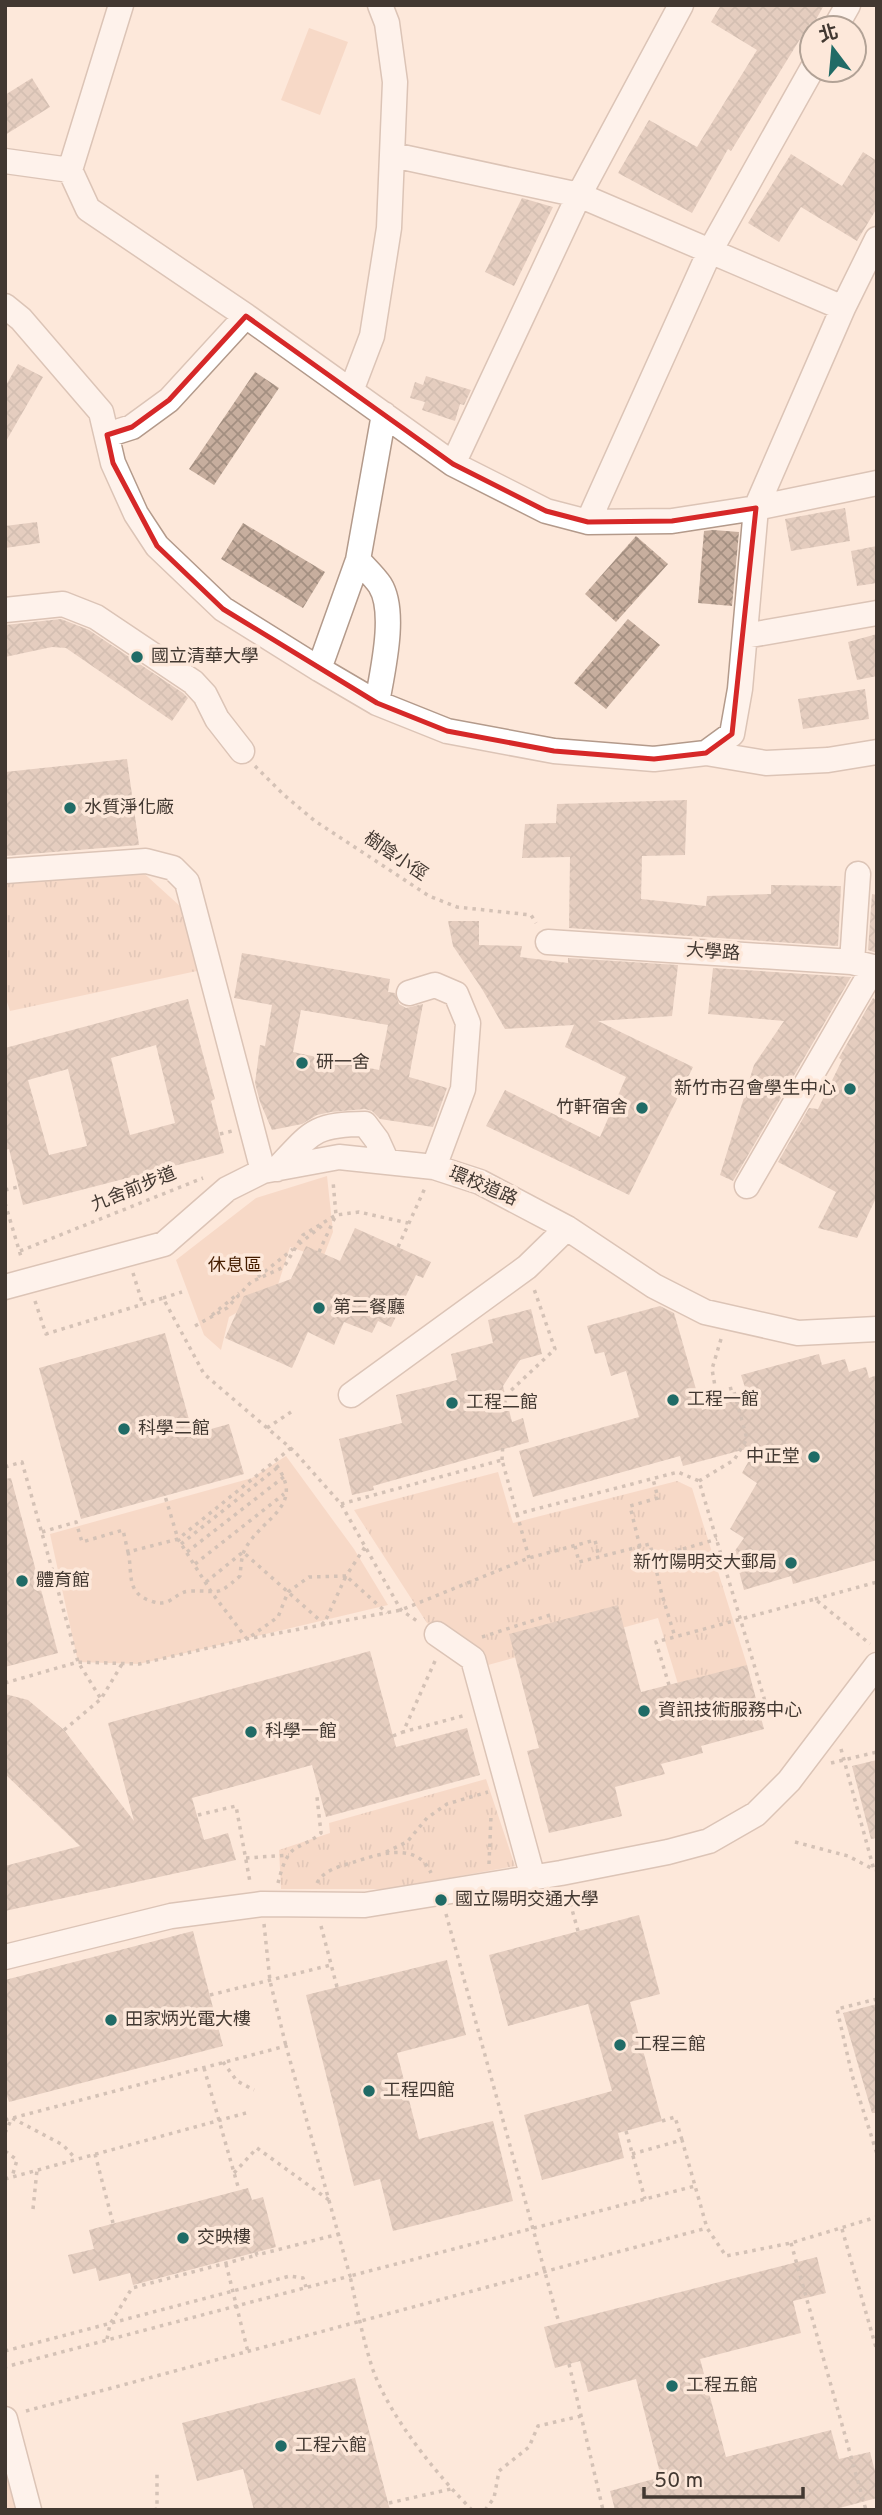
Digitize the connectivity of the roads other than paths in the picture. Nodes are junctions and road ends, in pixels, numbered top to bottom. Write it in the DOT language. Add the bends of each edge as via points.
graph roads {
  1 [pos="121,5"];
  2 [pos="380,5"];
  3 [pos="681,5"];
  4 [pos="804,84"];
  5 [pos="393,155"];
  6 [pos="5,161"];
  7 [pos="70,170"];
  8 [pos="579,195"];
  9 [pos="877,239"];
  10 [pos="710,251"];
  11 [pos="5,306"];
  12 [pos="843,308"];
  13 [pos="246,316"];
  14 [pos="351,391"];
  15 [pos="384,414"];
  16 [pos="107,435"];
  17 [pos="453,464"];
  18 [pos="877,483"];
  19 [pos="756,508"];
  20 [pos="588,522"];
  21 [pos="358,560"];
  22 [pos="5,610"];
  23 [pos="877,613"];
  24 [pos="745,636"];
  25 [pos="319,669"];
  26 [pos="377,703"];
  27 [pos="242,751"];
  28 [pos="877,752"];
  29 [pos="706,753"];
  30 [pos="5,871"];
  31 [pos="858,874"];
  32 [pos="548,942"];
  33 [pos="868,966"];
  34 [pos="409,993"];
  35 [pos="387,1162"];
  36 [pos="434,1167"];
  37 [pos="270,1170"];
  38 [pos="747,1186"];
  39 [pos="568,1228"];
  40 [pos="17,1284"];
  41 [pos="877,1329"];
  42 [pos="351,1395"];
  43 [pos="445,1640"];
  44 [pos="877,1665"];
  45 [pos="533,1878"];
  46 [pos="5,1957"];
  47 [pos="12,2416"];
  48 [pos="29,2510"];
  1 -- 7 [label="street"];
  2 -- 5 [label="street" via="395,82"];
  3 -- 8 [label="street"];
  4 -- 10 [label="street"];
  5 -- 8 [label="street"];
  5 -- 14 [label="street" via="389,228 372,336"];
  6 -- 7 [label="street"];
  7 -- 13 [label="street" via="88,209"];
  8 -- 10 [label="street"];
  8 -- 17 [label="street"];
  9 -- 12 [label="street"];
  10 -- 12 [label="street"];
  10 -- 20 [label="street"];
  11 -- 16 [label="street" via="21,318 101,412"];
  12 -- 19 [label="street"];
  13 -- 14 [label="street"];
  13 -- 16 [label="street" via="169,400 132,427"];
  14 -- 15 [label="street"];
  15 -- 17 [label="street"];
  15 -- 21 [label="street"];
  16 -- 25 [label="street" via="113,463 136,514 157,545 223,609"];
  17 -- 20 [label="street" via="546,511"];
  18 -- 19 [label="street"];
  19 -- 20 [label="street" via="672,521"];
  19 -- 24 [label="street"];
  21 -- 25 [label="street"];
  21 -- 26 [label="street" via="381,586 387,607"];
  22 -- 27 [label="street" via="63,604 96,617 193,682"];
  23 -- 24 [label="street"];
  24 -- 29 [label="street" via="732,734"];
  25 -- 26 [label="street"];
  26 -- 29 [label="street" via="447,731 554,751 654,759"];
  28 -- 29 [label="street" via="766,763"];
  30 -- 37 [label="street" via="146,861 173,868 187,882"];
  31 -- 33 [label="street"];
  32 -- 33 [label="street, 大學路"];
  33 -- 38 [label="street"];
  34 -- 36 [label="street" via="435,985 456,994 468,1023 463,1089"];
  35 -- 36 [label="street, 環校道路"];
  35 -- 37 [label="street, 環校道路" via="339,1157"];
  35 -- 37 [label="street" via="365,1124 336,1124 310,1133"];
  36 -- 39 [label="street, 環校道路" via="480,1182"];
  37 -- 40 [label="street, 環校道路" via="227,1189 164,1244"];
  39 -- 41 [label="street, 環校道路" via="654,1286 705,1312 798,1333"];
  39 -- 42 [label="street" via="527,1267"];
  43 -- 45 [label="street" via="473,1659"];
  44 -- 45 [label="street" via="789,1781 756,1814 709,1841"];
  45 -- 46 [label="street" via="436,1886 365,1905 263,1896"];
  47 -- 48 [label="street"];
}
